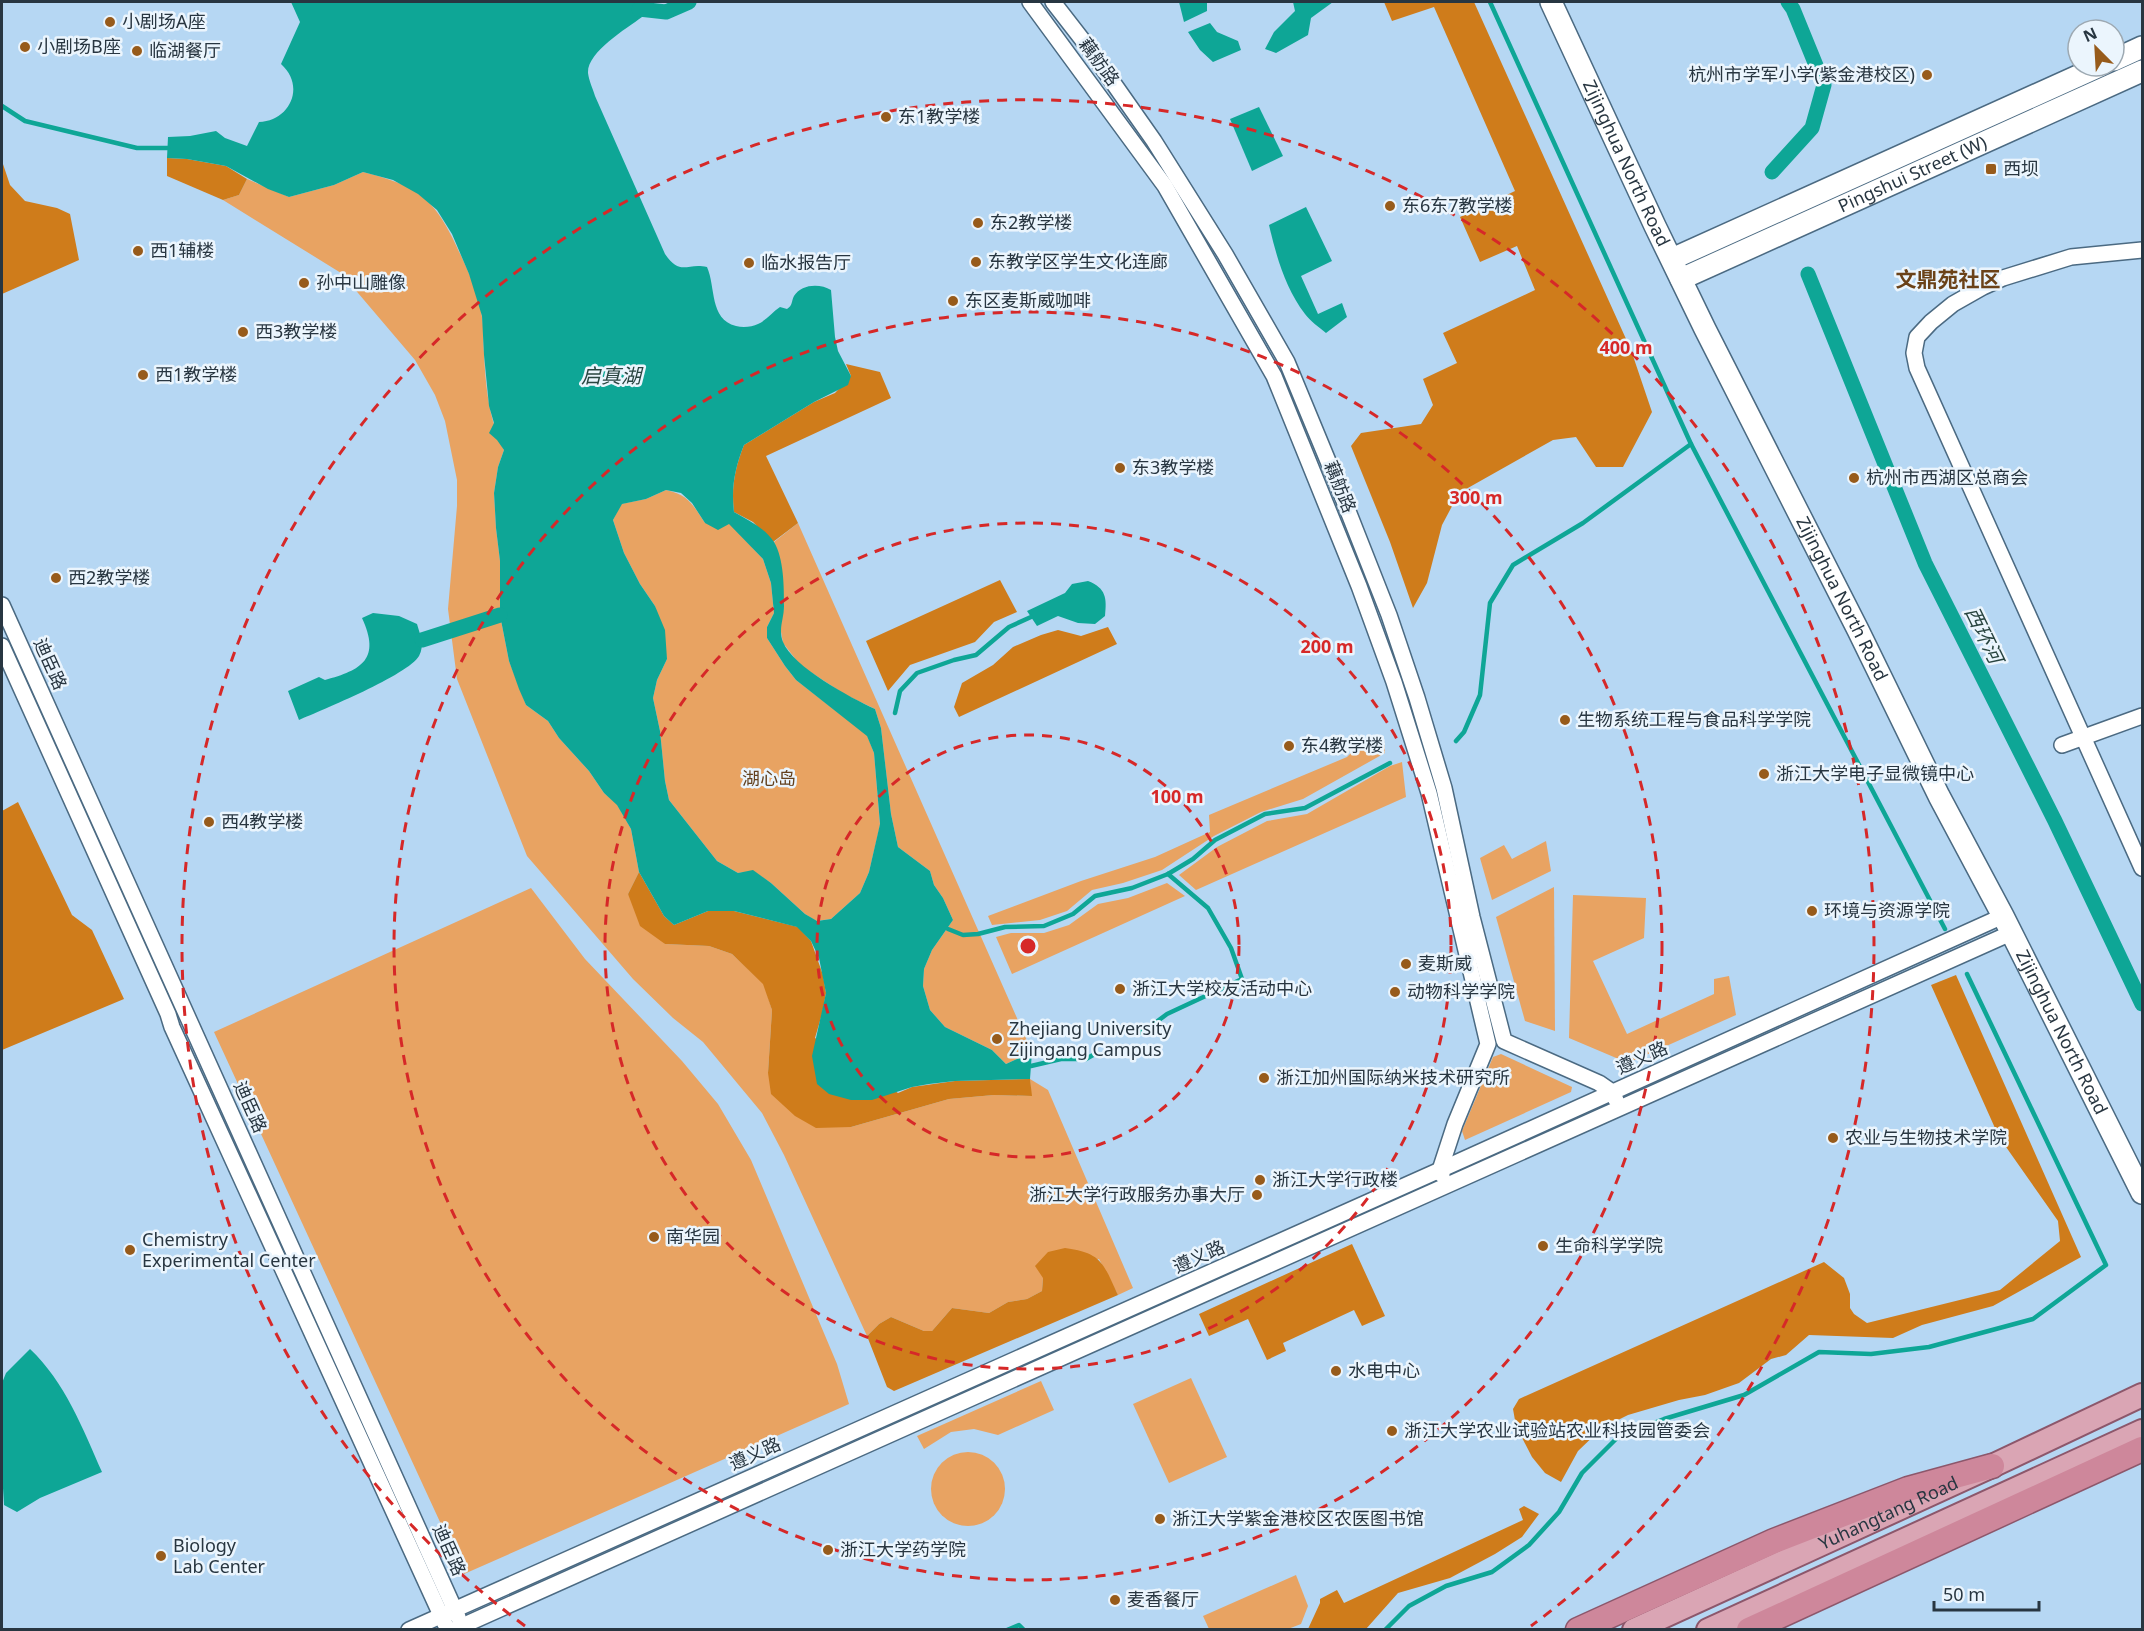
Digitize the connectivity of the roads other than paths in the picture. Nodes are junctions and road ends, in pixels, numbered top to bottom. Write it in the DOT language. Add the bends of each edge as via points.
graph roads {
  1 [pos="1030,2"];
  2 [pos="1053,2"];
  3 [pos="1551,2"];
  4 [pos="2142,47"];
  5 [pos="2126,54"];
  6 [pos="2142,71"];
  7 [pos="2073,78"];
  8 [pos="2142,250"];
  9 [pos="1672,259"];
  10 [pos="1681,279"];
  11 [pos="2,605"];
  12 [pos="2,646"];
  13 [pos="2142,716"];
  14 [pos="2084,736"];
  15 [pos="2062,745"];
  16 [pos="2142,868"];
  17 [pos="2007,925"];
  18 [pos="1612,1092"];
  19 [pos="1620,1108"];
  20 [pos="1440,1170"];
  21 [pos="1447,1186"];
  22 [pos="2142,1193"];
  23 [pos="2142,1395"];
  24 [pos="2142,1431"];
  25 [pos="2142,1449"];
  26 [pos="1992,1466"];
  27 [pos="611,1540"];
  28 [pos="618,1556"];
  29 [pos="447,1612"];
  30 [pos="454,1628"];
  31 [pos="409,1629"];
  32 [pos="1578,1629"];
  33 [pos="1634,1629"];
  34 [pos="1708,1629"];
  35 [pos="1749,1629"];
  1 -- 20 [label="street, 藕舫路" via="1165,186 1274,376 1359,586 1429,793 1488,1044"];
  2 -- 18 [label="street, 藕舫路" via="1154,141 1287,362 1418,698 1444,788 1504,1041"];
  3 -- 9 [label="main road, Zijinghua North Road"];
  4 -- 5 [label="main road"];
  6 -- 10 [label="main road, Pingshui Street (W)"];
  7 -- 9 [label="main road, Pingshui Street (W)"];
  8 -- 14 [label="street" via="2071,257 2003,278 1953,304 1930,322 1917,337 1914,353 1917,368"];
  9 -- 10 [label="main road, Zijinghua North Road"];
  10 -- 17 [label="main road, Zijinghua North Road"];
  11 -- 29 [label="street, 迪臣路"];
  12 -- 29 [label="street, 迪臣路" via="172,1027"];
  13 -- 14 [label="street"];
  14 -- 15 [label="street"];
  14 -- 16 [label="street"];
  17 -- 18 [label="street, 遵义路"];
  17 -- 19 [label="street, 遵义路"];
  17 -- 22 [label="main road, Zijinghua North Road"];
  18 -- 19 [label="street"];
  18 -- 20 [label="street, 遵义路"];
  19 -- 21 [label="street, 遵义路"];
  20 -- 21 [label="street"];
  20 -- 27 [label="street, 遵义路"];
  21 -- 28 [label="street, 遵义路"];
  23 -- 26 [label="main road, Yuhangtang Road"];
  24 -- 34 [label="main road, Yuhangtang Road"];
  25 -- 35 [label="highway"];
  26 -- 32 [label="highway" via="1908,1490 1774,1541"];
  26 -- 33 [label="main road, Yuhangtang Road"];
  27 -- 28 [label="street"];
  27 -- 29 [label="street, 遵义路"];
  28 -- 30 [label="street, 遵义路"];
  29 -- 30 [label="street, 迪臣路"];
  29 -- 31 [label="street, 遵义路"];
}
